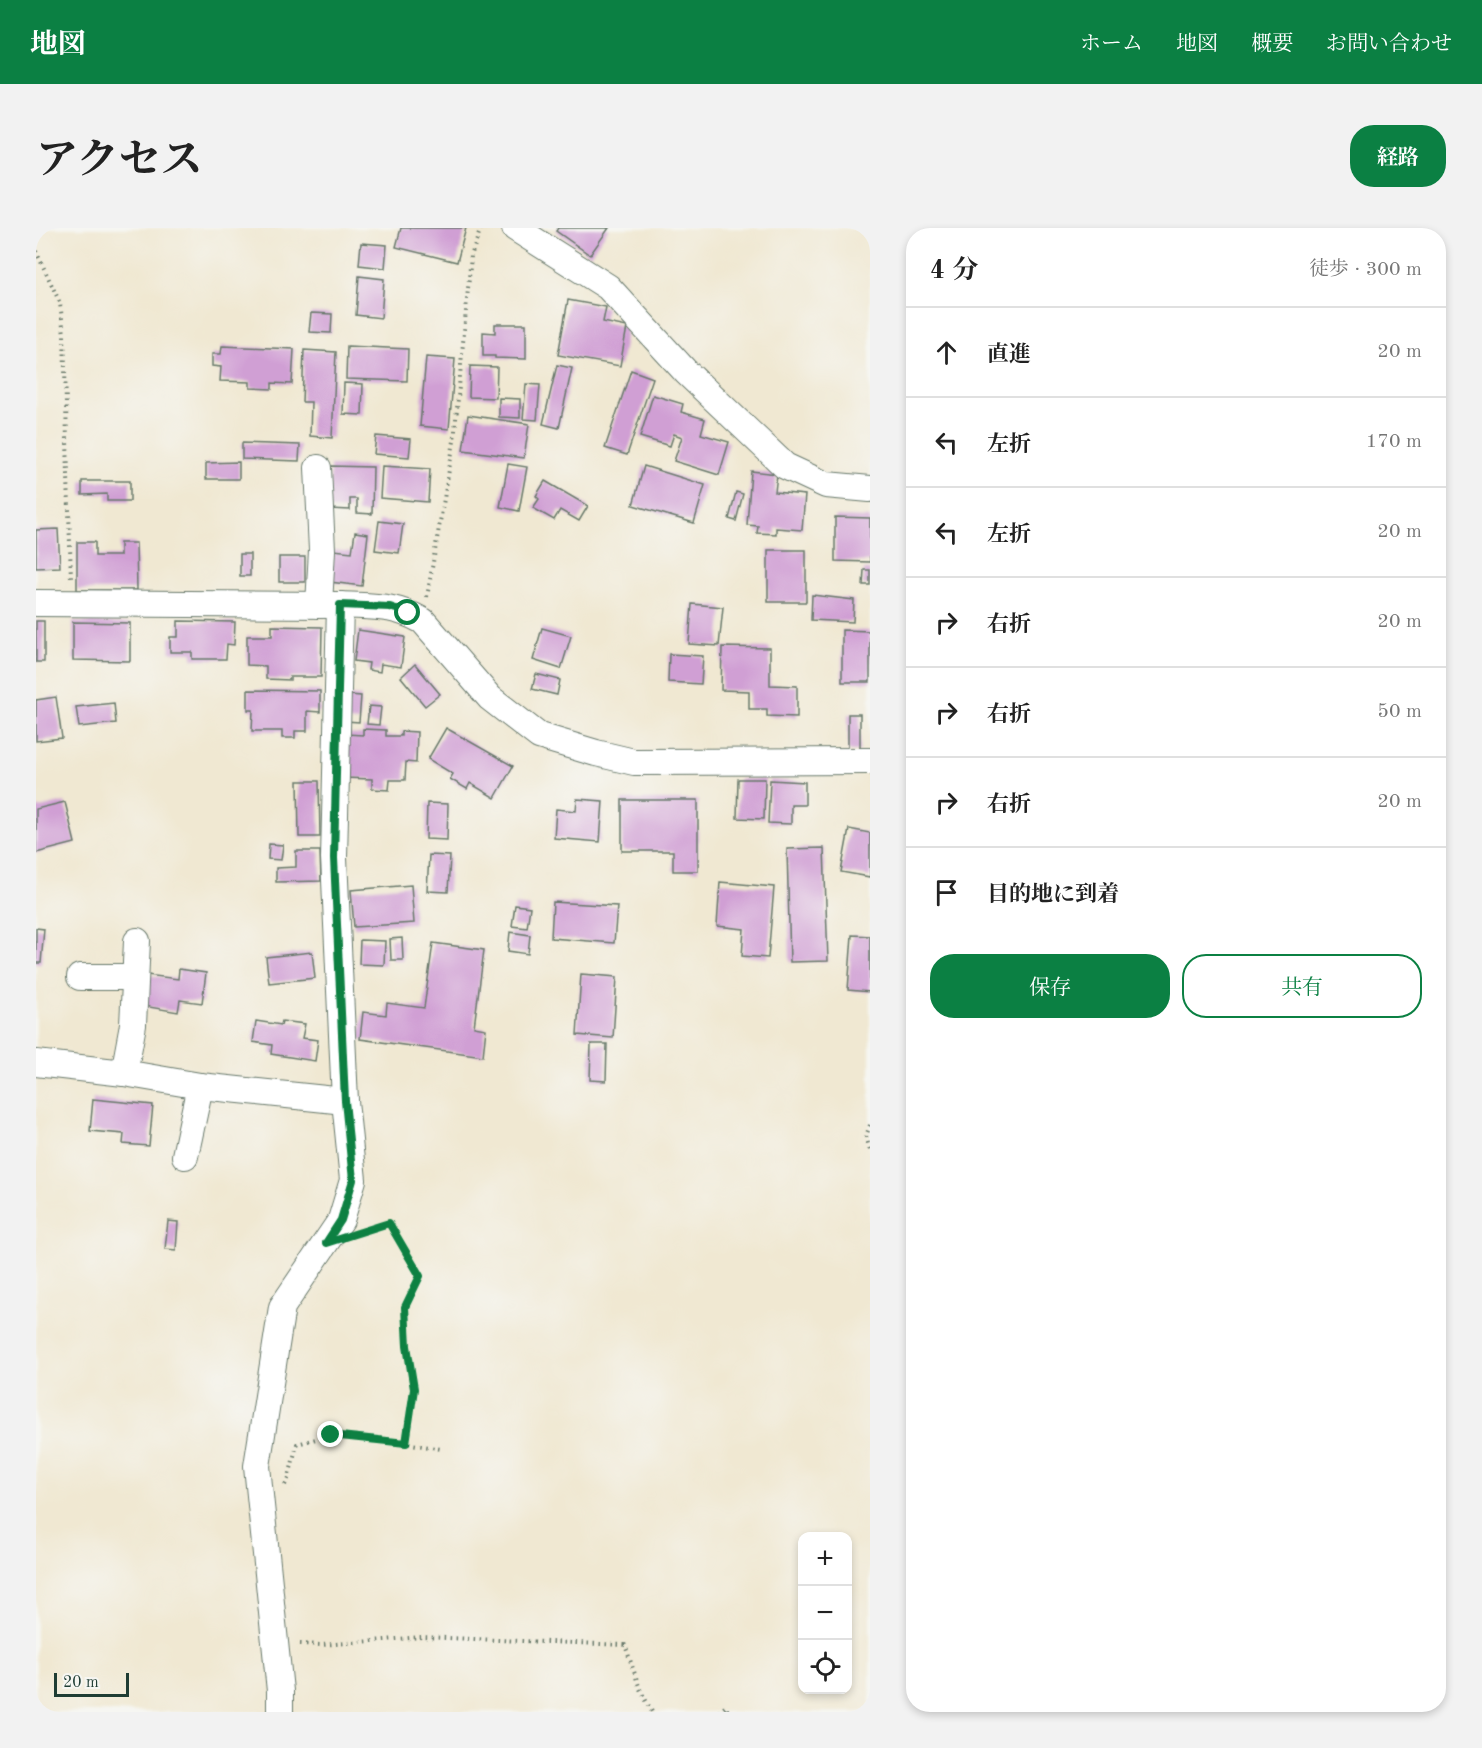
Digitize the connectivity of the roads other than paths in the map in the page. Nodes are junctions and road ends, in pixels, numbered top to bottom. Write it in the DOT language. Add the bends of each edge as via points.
graph roads {
  1 [pos="515,228"];
  2 [pos="318,468"];
  3 [pos="870,489"];
  4 [pos="36,603"];
  5 [pos="330,605"];
  6 [pos="870,761"];
  7 [pos="137,941"];
  8 [pos="80,977"];
  9 [pos="135,977"];
  10 [pos="36,1063"];
  11 [pos="124,1073"];
  12 [pos="200,1086"];
  13 [pos="345,1101"];
  14 [pos="185,1156"];
  15 [pos="280,1712"];
  1 -- 3 [label="street" via="609,286 686,372 785,466 826,485"];
  2 -- 5 [label="street" via="322,550"];
  4 -- 5 [label="street"];
  5 -- 6 [label="street" via="390,607 423,621 490,698 540,736 596,753 634,762"];
  5 -- 13 [label="street" via="334,858"];
  7 -- 9 [label="street"];
  8 -- 9 [label="street"];
  9 -- 11 [label="street" via="133,1025"];
  10 -- 11 [label="street"];
  11 -- 12 [label="street"];
  12 -- 13 [label="street"];
  12 -- 14 [label="street"];
  13 -- 15 [label="street" via="353,1180 341,1220 282,1307 257,1466"];
}
